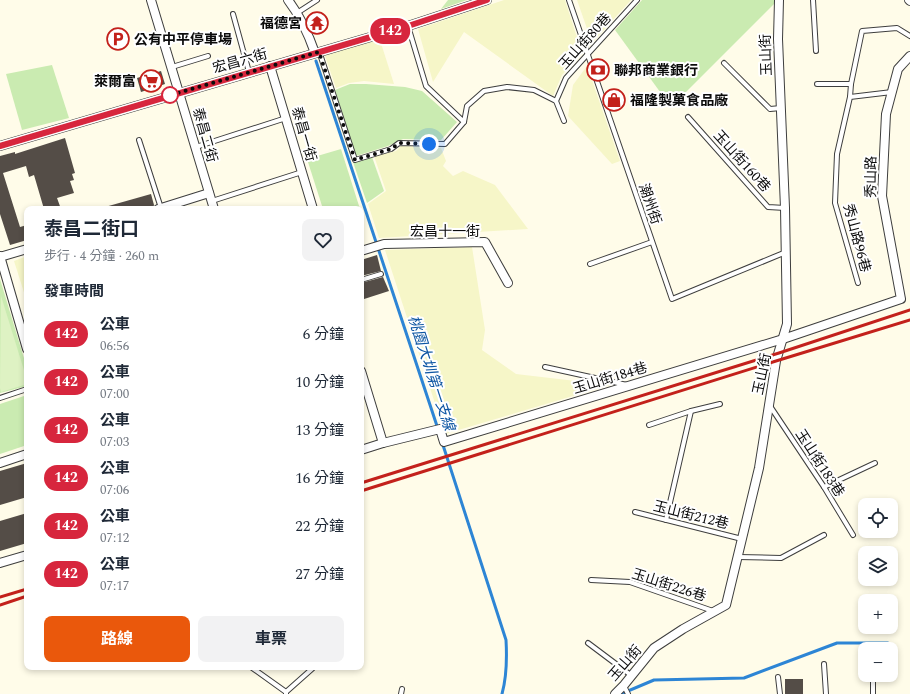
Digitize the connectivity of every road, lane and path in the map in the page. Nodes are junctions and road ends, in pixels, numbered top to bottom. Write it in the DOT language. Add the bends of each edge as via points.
graph roads {
  1 [pos="151,0"];
  2 [pos="288,0"];
  3 [pos="317,0"];
  4 [pos="487,0"];
  5 [pos="569,0"];
  6 [pos="636,0"];
  7 [pos="779,0"];
  8 [pos="813,0"];
  9 [pos="298,12"];
  10 [pos="233,14"];
  11 [pos="408,26"];
  12 [pos="910,36"];
  13 [pos="816,51"];
  14 [pos="314,53"];
  15 [pos="587,55"];
  16 [pos="208,56"];
  17 [pos="910,56"];
  18 [pos="724,63"];
  19 [pos="270,66"];
  20 [pos="172,67"];
  21 [pos="249,72"];
  22 [pos="817,84"];
  23 [pos="851,84"];
  24 [pos="892,92"];
  25 [pos="179,93"];
  26 [pos="850,97"];
  27 [pos="556,101"];
  28 [pos="781,108"];
  29 [pos="688,117"];
  30 [pos="286,118"];
  31 [pos="564,121"];
  32 [pos="464,122"];
  33 [pos="139,140"];
  34 [pos="0,146"];
  35 [pos="195,147"];
  36 [pos="302,172"];
  37 [pos="211,201"];
  38 [pos="158,206"];
  39 [pos="178,206"];
  40 [pos="312,206"];
  41 [pos="785,208"];
  42 [pos="652,242"];
  43 [pos="24,250"];
  44 [pos="364,250"];
  45 [pos="786,252"];
  46 [pos="0,257"];
  47 [pos="590,264"];
  48 [pos="381,274"];
  49 [pos="364,279"];
  50 [pos="508,282"];
  51 [pos="858,283"];
  52 [pos="24,339"];
  53 [pos="783,339"];
  54 [pos="545,367"];
  55 [pos="364,381"];
  56 [pos="630,386"];
  57 [pos="24,390"];
  58 [pos="0,398"];
  59 [pos="720,404"];
  60 [pos="769,404"];
  61 [pos="691,411"];
  62 [pos="649,425"];
  63 [pos="383,443"];
  64 [pos="364,449"];
  65 [pos="24,455"];
  66 [pos="0,463"];
  67 [pos="875,463"];
  68 [pos="824,487"];
  69 [pos="635,512"];
  70 [pos="666,520"];
  71 [pos="824,535"];
  72 [pos="853,535"];
  73 [pos="742,539"];
  74 [pos="24,556"];
  75 [pos="738,557"];
  76 [pos="0,563"];
  77 [pos="591,580"];
  78 [pos="715,612"];
  79 [pos="588,643"];
  80 [pos="824,664"];
  81 [pos="255,670"];
  82 [pos="311,670"];
  83 [pos="632,676"];
  84 [pos="778,677"];
  85 [pos="873,682"];
  86 [pos="624,687"];
  87 [pos="402,689"];
  88 [pos="286,693"];
  89 [pos="401,694"];
  90 [pos="615,694"];
  91 [pos="628,694"];
  92 [pos="780,694"];
  93 [pos="826,694"];
  94 [pos="873,694"];
  1 -- 20 [label="street, 泰昌二街"];
  2 -- 9 [label="street"];
  3 -- 9 [label="lane"];
  4 -- 11 [label="street, 宏昌六街"];
  5 -- 15 [label="lane, 潮州街"];
  6 -- 15 [label="lane, 玉山街80巷"];
  7 -- 28 [label="street, 玉山街"];
  8 -- 13 [label="lane"];
  9 -- 14 [label="street"];
  10 -- 21 [label="lane"];
  11 -- 14 [label="street, 宏昌六街"];
  11 -- 32 [label="lane" via="426,86"];
  12 -- 23 [label="lane, 秀山路96巷" via="897,28 862,31"];
  14 -- 19 [label="street, 宏昌六街"];
  14 -- 32 [label="lane" via="355,160 391,149 399,143 445,144"];
  15 -- 27 [label="lane, 玉山街80巷" via="566,78"];
  15 -- 42 [label="lane, 潮州街"];
  16 -- 20 [label="lane"];
  17 -- 24 [label="street, 秀山路" via="898,69"];
  18 -- 28 [label="lane" via="770,109"];
  19 -- 21 [label="street, 宏昌六街"];
  19 -- 30 [label="street, 泰昌一街"];
  20 -- 25 [label="street, 泰昌二街"];
  21 -- 25 [label="street, 宏昌六街"];
  22 -- 23 [label="lane"];
  23 -- 26 [label="lane, 秀山路96巷"];
  24 -- 26 [label="lane"];
  24 -- 53 [label="street, 秀山路" via="886,114 882,196 901,299"];
  25 -- 34 [label="street, 宏昌六街"];
  25 -- 35 [label="street, 泰昌二街"];
  26 -- 51 [label="lane, 秀山路96巷" via="837,154 835,203"];
  27 -- 31 [label="lane"];
  27 -- 32 [label="lane" via="534,90 507,87 484,91 467,106"];
  28 -- 41 [label="street, 玉山街"];
  29 -- 41 [label="lane, 玉山街160巷" via="768,207"];
  30 -- 35 [label="lane"];
  30 -- 36 [label="street, 泰昌一街"];
  33 -- 38 [label="lane"];
  35 -- 37 [label="street, 泰昌二街"];
  36 -- 37 [label="lane"];
  36 -- 40 [label="street, 泰昌一街"];
  37 -- 39 [label="street"];
  41 -- 45 [label="street, 玉山街"];
  42 -- 45 [label="lane, 潮州街" via="672,299"];
  42 -- 47 [label="lane"];
  43 -- 46 [label="street"];
  44 -- 50 [label="street, 宏昌十一街" via="378,246 485,242"];
  45 -- 53 [label="street, 玉山街" via="788,324"];
  46 -- 52 [label="street"];
  48 -- 49 [label="lane"];
  53 -- 56 [label="street, 玉山街184巷"];
  53 -- 60 [label="street, 玉山街" via="776,361"];
  54 -- 56 [label="lane"];
  55 -- 63 [label="street"];
  56 -- 63 [label="street, 玉山街184巷" via="444,442 437,430"];
  57 -- 58 [label="lane"];
  59 -- 61 [label="lane"];
  60 -- 68 [label="lane, 玉山街183巷"];
  60 -- 73 [label="street, 玉山街" via="759,468"];
  61 -- 62 [label="lane"];
  61 -- 70 [label="lane"];
  63 -- 64 [label="street"];
  65 -- 66 [label="street"];
  67 -- 68 [label="lane"];
  68 -- 72 [label="lane, 玉山街183巷"];
  69 -- 70 [label="lane, 玉山街212巷"];
  70 -- 73 [label="lane, 玉山街212巷"];
  71 -- 75 [label="lane" via="781,558"];
  73 -- 75 [label="street, 玉山街"];
  74 -- 76 [label="street"];
  75 -- 78 [label="street, 玉山街" via="726,605"];
  77 -- 78 [label="lane, 玉山街226巷" via="630,582"];
  78 -- 83 [label="street, 玉山街" via="654,648"];
  79 -- 83 [label="lane"];
  80 -- 93 [label="lane"];
  81 -- 88 [label="lane"];
  82 -- 88 [label="lane"];
  83 -- 86 [label="street, 玉山街"];
  84 -- 92 [label="lane"];
  85 -- 94 [label="lane"];
  86 -- 90 [label="street, 玉山街"];
  86 -- 91 [label="lane"];
  87 -- 89 [label="lane"];
}
